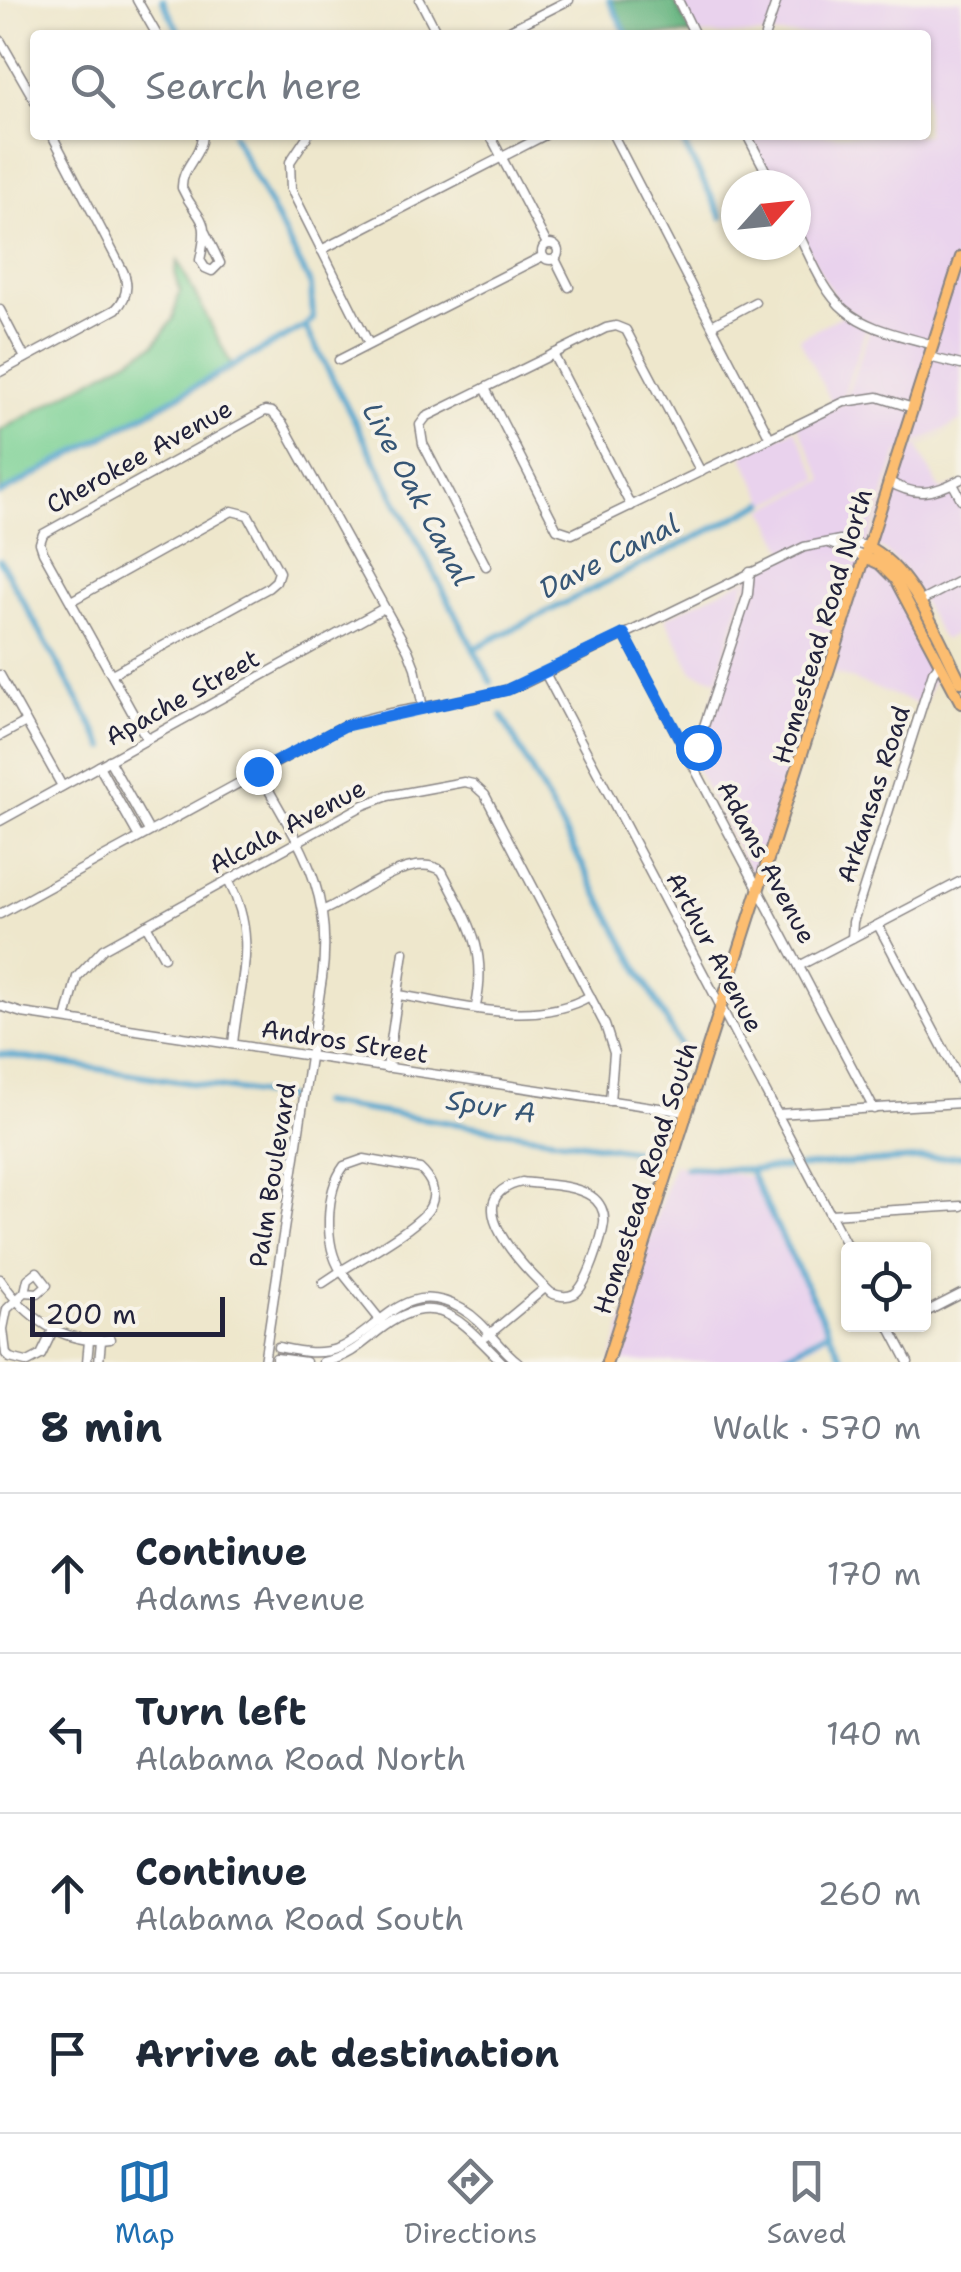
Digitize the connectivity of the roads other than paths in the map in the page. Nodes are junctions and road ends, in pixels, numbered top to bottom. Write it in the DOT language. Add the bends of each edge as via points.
graph roads {
  1 [pos="138,0"];
  2 [pos="420,0"];
  3 [pos="569,0"];
  4 [pos="678,0"];
  5 [pos="777,0"];
  6 [pos="154,30"];
  7 [pos="435,30"];
  8 [pos="510,30"];
  9 [pos="693,30"];
  10 [pos="767,30"];
  11 [pos="0,40"];
  12 [pos="30,92"];
  13 [pos="55,140"];
  14 [pos="201,140"];
  15 [pos="304,140"];
  16 [pos="493,140"];
  17 [pos="536,140"];
  18 [pos="617,140"];
  19 [pos="750,140"];
  20 [pos="502,158"];
  21 [pos="765,170"];
  22 [pos="205,232"];
  23 [pos="547,244"];
  24 [pos="320,250"];
  25 [pos="543,256"];
  26 [pos="961,257"];
  27 [pos="811,258"];
  28 [pos="555,259"];
  29 [pos="569,287"];
  30 [pos="755,302"];
  31 [pos="0,310"];
  32 [pos="712,325"];
  33 [pos="369,344"];
  34 [pos="933,345"];
  35 [pos="553,354"];
  36 [pos="929,357"];
  37 [pos="25,358"];
  38 [pos="339,360"];
  39 [pos="961,365"];
  40 [pos="0,372"];
  41 [pos="484,388"];
  42 [pos="912,408"];
  43 [pos="770,438"];
  44 [pos="701,472"];
  45 [pos="888,481"];
  46 [pos="957,482"];
  47 [pos="961,500"];
  48 [pos="631,506"];
  49 [pos="865,551"];
  50 [pos="486,566"];
  51 [pos="750,572"];
  52 [pos="961,580"];
  53 [pos="70,601"];
  54 [pos="918,602"];
  55 [pos="384,608"];
  56 [pos="624,634"];
  57 [pos="940,664"];
  58 [pos="545,673"];
  59 [pos="112,674"];
  60 [pos="0,676"];
  61 [pos="961,680"];
  62 [pos="961,703"];
  63 [pos="423,708"];
  64 [pos="26,722"];
  65 [pos="0,736"];
  66 [pos="147,739"];
  67 [pos="110,760"];
  68 [pos="692,762"];
  69 [pos="99,766"];
  70 [pos="258,771"];
  71 [pos="62,786"];
  72 [pos="0,821"];
  73 [pos="149,831"];
  74 [pos="139,837"];
  75 [pos="297,842"];
  76 [pos="228,880"];
  77 [pos="961,881"];
  78 [pos="759,889"];
  79 [pos="324,910"];
  80 [pos="0,914"];
  81 [pos="146,925"];
  82 [pos="878,926"];
  83 [pos="852,938"];
  84 [pos="404,952"];
  85 [pos="164,958"];
  86 [pos="799,966"];
  87 [pos="398,995"];
  88 [pos="590,996"];
  89 [pos="0,1006"];
  90 [pos="476,1006"];
  91 [pos="721,1007"];
  92 [pos="66,1019"];
  93 [pos="233,1044"];
  94 [pos="310,1056"];
  95 [pos="387,1068"];
  96 [pos="961,1082"];
  97 [pos="610,1101"];
  98 [pos="961,1103"];
  99 [pos="874,1108"];
  100 [pos="686,1112"];
  101 [pos="777,1114"];
  102 [pos="961,1206"];
  103 [pos="830,1214"];
  104 [pos="844,1242"];
  105 [pos="341,1271"];
  106 [pos="0,1279"];
  107 [pos="323,1283"];
  108 [pos="545,1288"];
  109 [pos="25,1292"];
  110 [pos="961,1294"];
  111 [pos="16,1299"];
  112 [pos="931,1309"];
  113 [pos="382,1322"];
  114 [pos="53,1330"];
  115 [pos="892,1332"];
  116 [pos="486,1336"];
  117 [pos="89,1341"];
  118 [pos="278,1347"];
  119 [pos="345,1355"];
  120 [pos="297,1356"];
  121 [pos="276,1358"];
  122 [pos="27,1362"];
  123 [pos="87,1362"];
  124 [pos="100,1362"];
  125 [pos="264,1362"];
  126 [pos="306,1362"];
  127 [pos="323,1362"];
  128 [pos="502,1362"];
  129 [pos="518,1362"];
  130 [pos="608,1362"];
  131 [pos="908,1362"];
  1 -- 6 [label="street"];
  2 -- 7 [label="street"];
  3 -- 8 [label="street"];
  4 -- 9 [label="street"];
  5 -- 10 [label="street"];
  11 -- 12 [label="street"];
  13 -- 37 [label="street" via="128,286 116,309"];
  14 -- 22 [label="street" via="182,179"];
  15 -- 24 [label="street" via="288,178"];
  16 -- 20 [label="street"];
  17 -- 20 [label="street"];
  18 -- 32 [label="street"];
  19 -- 21 [label="street"];
  20 -- 23 [label="street"];
  20 -- 24 [label="street"];
  23 -- 25 [label="street"];
  23 -- 28 [label="street" via="557,247"];
  24 -- 33 [label="street"];
  25 -- 28 [label="street"];
  25 -- 33 [label="street"];
  26 -- 34 [label="main road, Homestead Road North"];
  27 -- 34 [label="street" via="845,310"];
  28 -- 29 [label="street"];
  30 -- 32 [label="street"];
  31 -- 37 [label="street"];
  32 -- 43 [label="street"];
  33 -- 38 [label="street"];
  34 -- 36 [label="main road, Homestead Road North"];
  35 -- 41 [label="street"];
  35 -- 44 [label="street" via="606,328 626,330"];
  35 -- 48 [label="street"];
  36 -- 39 [label="street"];
  36 -- 42 [label="main road, Homestead Road North"];
  37 -- 40 [label="street"];
  41 -- 48 [label="street" via="559,530 572,534"];
  41 -- 50 [label="street" via="420,425 423,444"];
  42 -- 43 [label="street" via="878,397 854,399"];
  42 -- 45 [label="main road, Homestead Road North"];
  43 -- 44 [label="street"];
  44 -- 48 [label="street"];
  45 -- 46 [label="street" via="926,494"];
  45 -- 49 [label="main road, Homestead Road North"];
  46 -- 47 [label="street"];
  49 -- 51 [label="street" via="824,542"];
  49 -- 54 [label="main road" via="891,561"];
  49 -- 57 [label="main road" via="895,580"];
  49 -- 78 [label="main road, Homestead Road North"];
  51 -- 56 [label="street"];
  51 -- 68 [label="street"];
  52 -- 54 [label="street"];
  53 -- 55 [label="street, Cherokee Avenue" via="43,552 43,534 265,411 283,424"];
  53 -- 59 [label="street, Cherokee Avenue"];
  53 -- 59 [label="street" via="232,511 248,515 268,548 278,572 268,588"];
  54 -- 61 [label="main road"];
  55 -- 63 [label="street, Cherokee Avenue" via="412,659"];
  55 -- 66 [label="street, Apache Street"];
  56 -- 58 [label="street"];
  56 -- 68 [label="street, Adams Avenue"];
  57 -- 62 [label="main road"];
  57 -- 83 [label="street, Arkansas Road"];
  58 -- 63 [label="street" via="498,692"];
  58 -- 91 [label="street, Arthur Avenue"];
  59 -- 66 [label="street, Cherokee Avenue"];
  60 -- 64 [label="street"];
  63 -- 70 [label="street" via="344,726"];
  64 -- 65 [label="street"];
  64 -- 71 [label="street"];
  66 -- 67 [label="street, Apache Street"];
  67 -- 69 [label="street, Apache Street"];
  67 -- 73 [label="street"];
  68 -- 78 [label="street, Adams Avenue"];
  69 -- 71 [label="street, Apache Street"];
  69 -- 74 [label="street"];
  70 -- 73 [label="street"];
  70 -- 75 [label="street, Palm Boulevard"];
  71 -- 72 [label="street, Apache Street"];
  73 -- 74 [label="street"];
  74 -- 80 [label="street"];
  75 -- 76 [label="street, Alcala Avenue"];
  75 -- 79 [label="street, Palm Boulevard"];
  75 -- 88 [label="street, Alcala Avenue" via="373,801 473,784 485,795"];
  76 -- 81 [label="street, Alcala Avenue"];
  76 -- 93 [label="street" via="247,929"];
  77 -- 82 [label="street"];
  78 -- 86 [label="street, Adams Avenue"];
  78 -- 91 [label="main road, Homestead Road North"];
  79 -- 90 [label="street" via="402,870 436,866 478,943"];
  79 -- 94 [label="street, Palm Boulevard" via="325,954"];
  81 -- 85 [label="street"];
  81 -- 92 [label="street, Alcala Avenue" via="83,968"];
  82 -- 83 [label="street"];
  82 -- 96 [label="street"];
  83 -- 86 [label="street"];
  84 -- 87 [label="street"];
  86 -- 99 [label="street, Adams Avenue"];
  87 -- 90 [label="street"];
  87 -- 95 [label="street"];
  88 -- 90 [label="street" via="542,1013"];
  88 -- 97 [label="street, Alcala Avenue" via="613,1046"];
  89 -- 92 [label="street, Andros Street"];
  91 -- 100 [label="main road, Homestead Road South"];
  91 -- 101 [label="street, Arthur Avenue"];
  92 -- 93 [label="street, Andros Street"];
  93 -- 94 [label="street, Andros Street"];
  94 -- 95 [label="street, Andros Street"];
  94 -- 125 [label="street, Palm Boulevard"];
  95 -- 97 [label="street, Andros Street"];
  97 -- 100 [label="street, Andros Street"];
  98 -- 99 [label="street"];
  99 -- 101 [label="street"];
  100 -- 130 [label="main road, Homestead Road South"];
  101 -- 103 [label="street, Arthur Avenue"];
  102 -- 103 [label="street"];
  103 -- 104 [label="street, Arthur Avenue"];
  105 -- 105 [label="street" via="329,1231 344,1166 364,1158 420,1169 432,1187 428,1211"];
  105 -- 107 [label="street"];
  105 -- 113 [label="street"];
  106 -- 111 [label="street"];
  108 -- 108 [label="street" via="558,1296 580,1289 604,1224 601,1208 582,1191 507,1186 491,1205 494,1222"];
  108 -- 116 [label="street"];
  109 -- 111 [label="street"];
  110 -- 112 [label="street"];
  111 -- 114 [label="street"];
  111 -- 122 [label="street" via="4,1318 4,1343 10,1358"];
  113 -- 116 [label="street" via="402,1304 432,1301 463,1310"];
  113 -- 119 [label="street"];
  114 -- 117 [label="street"];
  114 -- 122 [label="street" via="41,1355"];
  115 -- 131 [label="street"];
  116 -- 128 [label="street"];
  116 -- 129 [label="street"];
  117 -- 123 [label="street"];
  117 -- 124 [label="street" via="106,1340"];
  118 -- 120 [label="street"];
  119 -- 120 [label="street"];
  119 -- 127 [label="street"];
  120 -- 121 [label="street"];
  120 -- 126 [label="street"];
}
